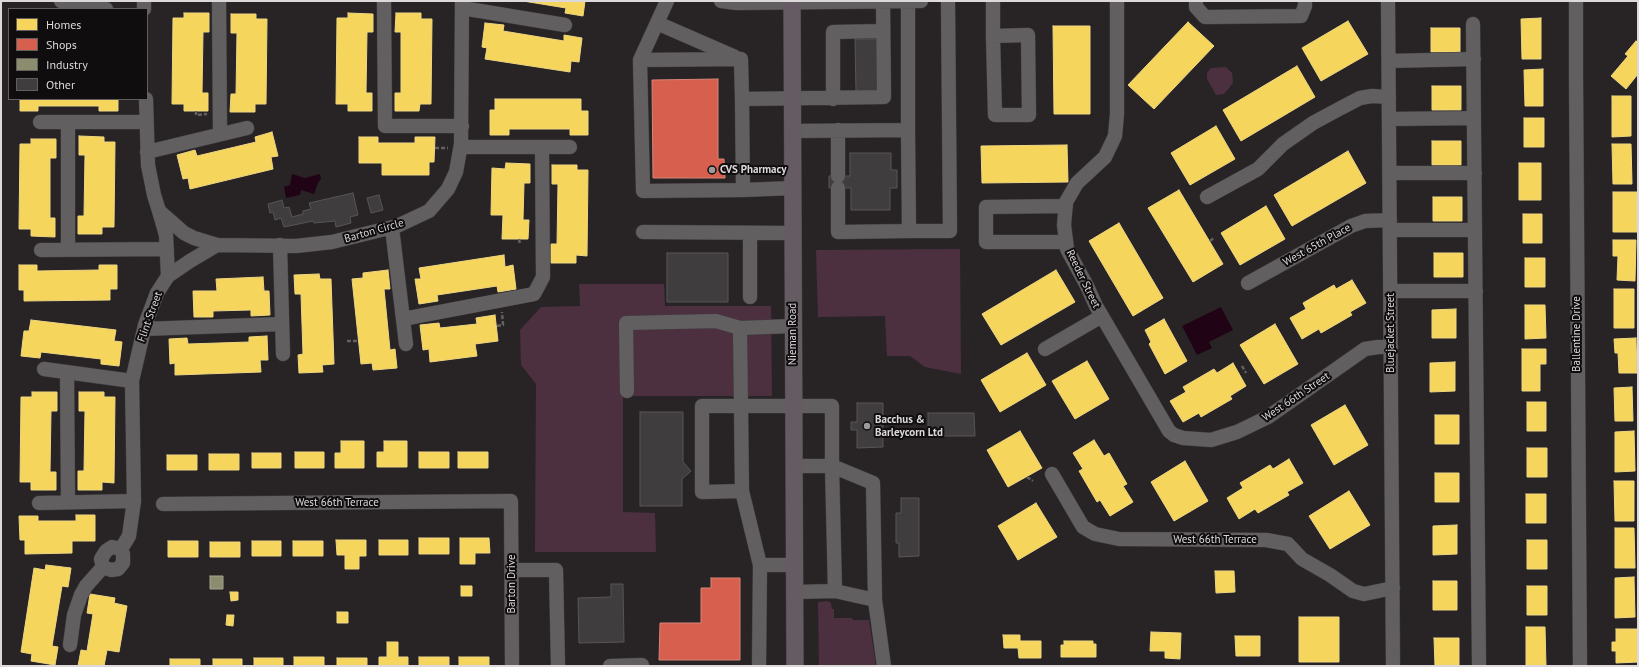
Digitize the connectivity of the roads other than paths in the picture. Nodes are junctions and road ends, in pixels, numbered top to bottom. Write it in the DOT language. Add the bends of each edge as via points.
graph roads {
  1 [pos="61,1"];
  2 [pos="219,1"];
  3 [pos="384,1"];
  4 [pos="667,1"];
  5 [pos="721,1"];
  6 [pos="883,1"];
  7 [pos="908,1"];
  8 [pos="921,1"];
  9 [pos="948,1"];
  10 [pos="993,1"];
  11 [pos="1117,1"];
  12 [pos="1196,1"];
  13 [pos="1305,1"];
  14 [pos="1388,1"];
  15 [pos="1576,1"];
  16 [pos="792,2"];
  17 [pos="462,4"];
  18 [pos="100,8"];
  19 [pos="657,23"];
  20 [pos="1473,24"];
  21 [pos="566,25"];
  22 [pos="883,30"];
  23 [pos="994,36"];
  24 [pos="741,59"];
  25 [pos="1474,59"];
  26 [pos="640,60"];
  27 [pos="1389,61"];
  28 [pos="1389,97"];
  29 [pos="742,99"];
  30 [pos="792,99"];
  31 [pos="833,99"];
  32 [pos="146,100"];
  33 [pos="1474,118"];
  34 [pos="1390,119"];
  35 [pos="40,122"];
  36 [pos="68,122"];
  37 [pos="146,122"];
  38 [pos="462,126"];
  39 [pos="246,128"];
  40 [pos="838,130"];
  41 [pos="908,130"];
  42 [pos="792,131"];
  43 [pos="220,134"];
  44 [pos="461,147"];
  45 [pos="542,147"];
  46 [pos="570,147"];
  47 [pos="147,152"];
  48 [pos="1390,173"];
  49 [pos="1475,173"];
  50 [pos="793,188"];
  51 [pos="744,190"];
  52 [pos="1208,197"];
  53 [pos="1066,206"];
  54 [pos="159,210"];
  55 [pos="1390,225"];
  56 [pos="392,228"];
  57 [pos="1475,230"];
  58 [pos="909,231"];
  59 [pos="643,232"];
  60 [pos="750,233"];
  61 [pos="793,233"];
  62 [pos="1066,242"];
  63 [pos="217,245"];
  64 [pos="280,245"];
  65 [pos="167,249"];
  66 [pos="41,250"];
  67 [pos="68,250"];
  68 [pos="168,276"];
  69 [pos="1248,283"];
  70 [pos="1391,291"];
  71 [pos="1476,291"];
  72 [pos="750,297"];
  73 [pos="1102,316"];
  74 [pos="403,319"];
  75 [pos="282,324"];
  76 [pos="794,326"];
  77 [pos="740,328"];
  78 [pos="144,329"];
  79 [pos="406,344"];
  80 [pos="1391,348"];
  81 [pos="1045,349"];
  82 [pos="282,354"];
  83 [pos="44,369"];
  84 [pos="67,372"];
  85 [pos="132,381"];
  86 [pos="627,391"];
  87 [pos="741,406"];
  88 [pos="794,406"];
  89 [pos="1174,435"];
  90 [pos="794,466"];
  91 [pos="832,466"];
  92 [pos="1052,474"];
  93 [pos="742,491"];
  94 [pos="134,501"];
  95 [pos="511,501"];
  96 [pos="39,502"];
  97 [pos="68,502"];
  98 [pos="163,504"];
  99 [pos="760,565"];
  100 [pos="795,565"];
  101 [pos="512,570"];
  102 [pos="1393,588"];
  103 [pos="835,591"];
  104 [pos="795,592"];
  105 [pos="875,600"];
  106 [pos="70,645"];
  107 [pos="512,666"];
  108 [pos="558,666"];
  109 [pos="610,666"];
  110 [pos="642,666"];
  111 [pos="759,666"];
  112 [pos="795,666"];
  113 [pos="884,666"];
  114 [pos="1393,666"];
  115 [pos="1480,666"];
  116 [pos="1580,666"];
  1 -- 18 [label="street"];
  2 -- 43 [label="street"];
  3 -- 38 [label="street" via="385,126"];
  4 -- 19 [label="street"];
  5 -- 16 [label="street"];
  6 -- 7 [label="street"];
  6 -- 16 [label="street"];
  6 -- 22 [label="street"];
  7 -- 8 [label="street"];
  7 -- 41 [label="street"];
  9 -- 58 [label="street" via="950,231"];
  10 -- 23 [label="street"];
  11 -- 53 [label="street, Reeder Street" via="1115,136 1105,157 1077,182"];
  12 -- 13 [label="street" via="1196,7 1205,17 1301,16"];
  14 -- 27 [label="street, Bluejacket Street"];
  15 -- 116 [label="street, Ballentine Drive"];
  16 -- 30 [label="main road, Nieman Road"];
  17 -- 21 [label="street"];
  17 -- 38 [label="street, Barton Circle"];
  19 -- 24 [label="street"];
  19 -- 26 [label="street"];
  20 -- 25 [label="street"];
  22 -- 31 [label="street" via="833,32"];
  22 -- 31 [label="street" via="884,98"];
  23 -- 23 [label="street" via="995,115 1029,115 1028,35"];
  24 -- 26 [label="street"];
  24 -- 29 [label="street"];
  25 -- 27 [label="street"];
  25 -- 33 [label="street"];
  26 -- 51 [label="street" via="643,191"];
  27 -- 28 [label="street, Bluejacket Street"];
  28 -- 34 [label="street, Bluejacket Street"];
  28 -- 52 [label="street" via="1360,98 1339,109 1283,144 1258,168"];
  29 -- 30 [label="street"];
  29 -- 51 [label="street"];
  30 -- 31 [label="street"];
  30 -- 42 [label="main road, Nieman Road"];
  32 -- 37 [label="street"];
  33 -- 34 [label="street"];
  33 -- 49 [label="street"];
  34 -- 48 [label="street, Bluejacket Street"];
  35 -- 36 [label="street"];
  36 -- 37 [label="street"];
  36 -- 67 [label="street"];
  37 -- 47 [label="street"];
  38 -- 44 [label="street, Barton Circle"];
  39 -- 43 [label="street"];
  40 -- 41 [label="street"];
  40 -- 42 [label="street"];
  40 -- 58 [label="street" via="838,232"];
  41 -- 58 [label="street"];
  42 -- 50 [label="main road, Nieman Road"];
  43 -- 47 [label="street"];
  44 -- 45 [label="street"];
  44 -- 56 [label="street, Barton Circle" via="456,172 448,189 430,211"];
  45 -- 46 [label="street"];
  45 -- 74 [label="street" via="543,277 534,294"];
  47 -- 54 [label="street" via="148,169"];
  48 -- 49 [label="street"];
  48 -- 55 [label="street, Bluejacket Street"];
  49 -- 57 [label="street"];
  50 -- 51 [label="street"];
  50 -- 61 [label="main road, Nieman Road"];
  53 -- 62 [label="street, Reeder Street"];
  53 -- 62 [label="street" via="986,207 986,242"];
  54 -- 63 [label="street" via="184,233"];
  54 -- 65 [label="street"];
  55 -- 57 [label="street, West 65th Place"];
  55 -- 69 [label="street, West 65th Place" via="1365,221 1351,226"];
  55 -- 70 [label="street, Bluejacket Street"];
  56 -- 64 [label="street, Barton Circle" via="332,242"];
  56 -- 74 [label="street"];
  57 -- 71 [label="street"];
  59 -- 60 [label="street"];
  60 -- 61 [label="street"];
  60 -- 72 [label="street"];
  61 -- 76 [label="main road, Nieman Road"];
  62 -- 73 [label="street, Reeder Street" via="1067,249"];
  63 -- 64 [label="street, Barton Circle"];
  63 -- 68 [label="street, Flint Street"];
  64 -- 75 [label="street"];
  65 -- 67 [label="street"];
  65 -- 68 [label="street"];
  66 -- 67 [label="street"];
  68 -- 78 [label="street, Flint Street" via="157,293"];
  70 -- 71 [label="street"];
  70 -- 80 [label="street, Bluejacket Street"];
  71 -- 115 [label="street"];
  73 -- 81 [label="street"];
  73 -- 89 [label="street, Reeder Street" via="1169,431"];
  74 -- 79 [label="street"];
  75 -- 78 [label="street"];
  75 -- 82 [label="street"];
  76 -- 77 [label="street"];
  76 -- 88 [label="main road, Nieman Road"];
  77 -- 86 [label="street" via="716,321 626,322"];
  77 -- 87 [label="street"];
  78 -- 85 [label="street, Flint Street"];
  80 -- 89 [label="street, West 66th Street" via="1366,349 1268,418 1237,432 1211,440"];
  80 -- 102 [label="street, Bluejacket Street"];
  83 -- 84 [label="street"];
  84 -- 85 [label="street"];
  84 -- 97 [label="street"];
  85 -- 94 [label="street, Flint Street"];
  87 -- 88 [label="street"];
  87 -- 93 [label="street"];
  87 -- 93 [label="street" via="702,406 702,492"];
  88 -- 90 [label="main road, Nieman Road"];
  88 -- 91 [label="street" via="832,406"];
  90 -- 91 [label="street"];
  90 -- 100 [label="main road, Nieman Road"];
  91 -- 103 [label="street"];
  91 -- 105 [label="street" via="873,483"];
  92 -- 102 [label="street, West 66th Terrace" via="1083,527 1095,534 1119,539 1266,540 1288,544 1302,559 1353,591 1364,594"];
  93 -- 99 [label="street"];
  94 -- 97 [label="street"];
  94 -- 106 [label="street, Flint Street" via="129,536 121,549 112,547 101,558 103,567 86,586 74,615"];
  95 -- 98 [label="street, West 66th Terrace"];
  95 -- 101 [label="street, Barton Drive"];
  96 -- 97 [label="street"];
  99 -- 100 [label="street"];
  99 -- 111 [label="street"];
  100 -- 104 [label="main road, Nieman Road"];
  101 -- 107 [label="street, Barton Drive"];
  101 -- 108 [label="street" via="556,570"];
  102 -- 114 [label="street, Bluejacket Street"];
  103 -- 104 [label="street"];
  103 -- 105 [label="street"];
  104 -- 112 [label="main road, Nieman Road"];
  105 -- 113 [label="street"];
  109 -- 110 [label="street"];
}
